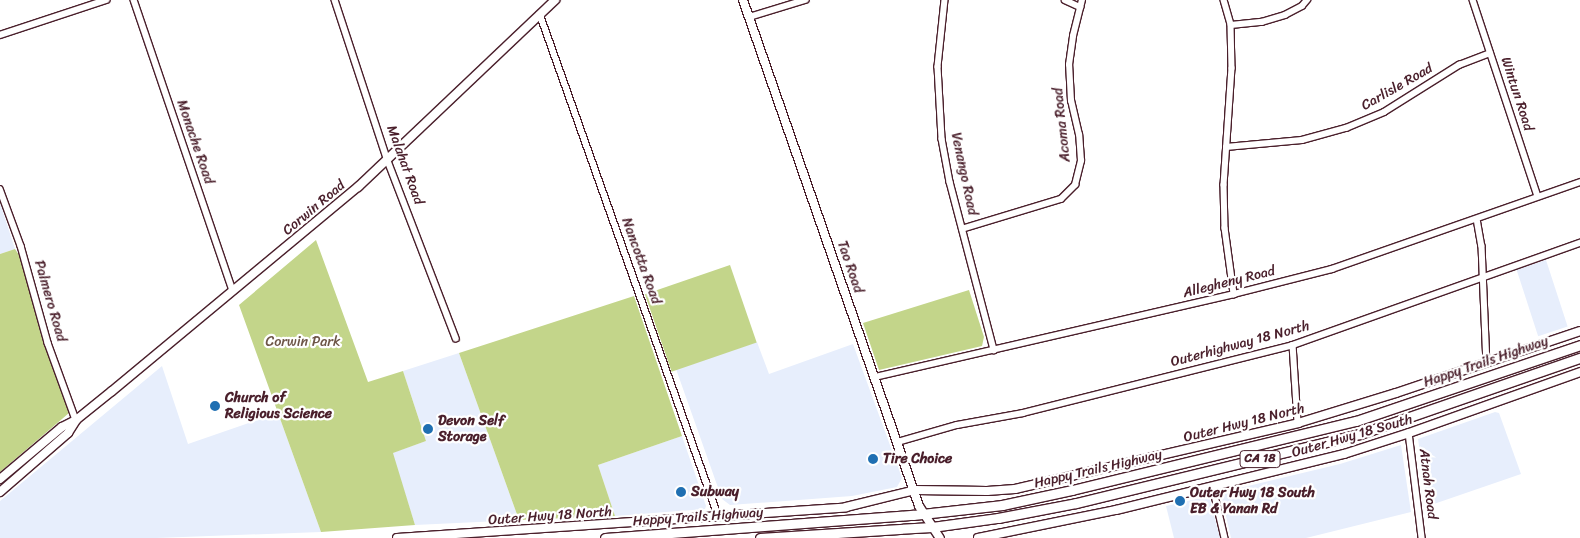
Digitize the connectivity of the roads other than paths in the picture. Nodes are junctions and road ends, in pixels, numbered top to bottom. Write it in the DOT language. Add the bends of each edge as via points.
graph roads {
  1 [pos="106,0"];
  2 [pos="134,0"];
  3 [pos="335,0"];
  4 [pos="555,0"];
  5 [pos="743,0"];
  6 [pos="805,0"];
  7 [pos="944,0"];
  8 [pos="1065,0"];
  9 [pos="1082,0"];
  10 [pos="1224,0"];
  11 [pos="1308,0"];
  12 [pos="1473,0"];
  13 [pos="1080,7"];
  14 [pos="540,14"];
  15 [pos="749,17"];
  16 [pos="1231,25"];
  17 [pos="0,35"];
  18 [pos="1490,53"];
  19 [pos="1226,147"];
  20 [pos="388,161"];
  21 [pos="1580,182"];
  22 [pos="0,189"];
  23 [pos="1538,196"];
  24 [pos="1477,219"];
  25 [pos="962,230"];
  26 [pos="1580,244"];
  27 [pos="1484,276"];
  28 [pos="233,291"];
  29 [pos="1234,294"];
  30 [pos="1580,332"];
  31 [pos="456,338"];
  32 [pos="1580,345"];
  33 [pos="1293,346"];
  34 [pos="994,350"];
  35 [pos="1580,358"];
  36 [pos="1487,363"];
  37 [pos="1580,372"];
  38 [pos="875,377"];
  39 [pos="76,420"];
  40 [pos="1298,423"];
  41 [pos="1409,433"];
  42 [pos="898,442"];
  43 [pos="0,479"];
  44 [pos="1213,487"];
  45 [pos="915,490"];
  46 [pos="0,492"];
  47 [pos="923,514"];
  48 [pos="718,515"];
  49 [pos="932,527"];
  50 [pos="397,538"];
  51 [pos="606,538"];
  52 [pos="760,538"];
  53 [pos="940,538"];
  54 [pos="978,538"];
  55 [pos="1225,538"];
  56 [pos="1422,538"];
  1 -- 17 [label="street"];
  2 -- 28 [label="street, Monache Road"];
  3 -- 20 [label="street, Malahat Road"];
  4 -- 14 [label="street, Corwin Road"];
  5 -- 15 [label="street, Tao Road"];
  6 -- 15 [label="street"];
  7 -- 25 [label="street, Venango Road" via="938,67 942,139"];
  8 -- 13 [label="street"];
  9 -- 13 [label="street, Acoma Road"];
  10 -- 16 [label="street"];
  11 -- 16 [label="street" via="1285,15 1262,22"];
  12 -- 18 [label="street, Wintun Road"];
  13 -- 25 [label="street, Acoma Road" via="1069,65 1081,161 1075,184 1061,199"];
  14 -- 20 [label="street, Corwin Road"];
  14 -- 48 [label="street, Nancotta Road"];
  15 -- 38 [label="street, Tao Road"];
  16 -- 19 [label="street" via="1232,68"];
  18 -- 19 [label="street, Carlisle Road" via="1458,65 1384,112 1346,128 1302,140"];
  18 -- 23 [label="street, Wintun Road"];
  19 -- 29 [label="street" via="1225,228"];
  20 -- 28 [label="street, Corwin Road"];
  20 -- 31 [label="street, Malahat Road"];
  21 -- 23 [label="street, Allegheny Road"];
  22 -- 39 [label="street, Palmero Road" via="23,254 48,343"];
  23 -- 24 [label="street, Allegheny Road"];
  24 -- 27 [label="street"];
  24 -- 29 [label="street, Allegheny Road" via="1332,269"];
  25 -- 34 [label="street, Venango Road"];
  26 -- 27 [label="street, Outerhighway 18 North"];
  27 -- 33 [label="street, Outerhighway 18 North"];
  27 -- 36 [label="street"];
  28 -- 39 [label="street, Corwin Road"];
  29 -- 34 [label="street, Allegheny Road"];
  30 -- 36 [label="street, Outer Hwy 18 North"];
  32 -- 47 [label="main road, Happy Trails Highway / CA 18" via="1356,422 1306,435 1011,503"];
  33 -- 40 [label="street"];
  33 -- 42 [label="street, Outerhighway 18 North" via="1023,413 957,425"];
  34 -- 38 [label="street, Allegheny Road"];
  35 -- 49 [label="main road, Happy Trails Highway / CA 18" via="1360,434 1076,502"];
  36 -- 40 [label="street, Outer Hwy 18 North"];
  37 -- 41 [label="street, Outer Hwy 18 South"];
  38 -- 42 [label="street, Tao Road"];
  39 -- 43 [label="street, Corwin Road" via="62,427"];
  39 -- 46 [label="street, Corwin Road" via="68,433"];
  40 -- 45 [label="street, Outer Hwy 18 North" via="1015,489 987,492"];
  41 -- 44 [label="street, Outer Hwy 18 South" via="1344,454"];
  41 -- 56 [label="street, Atnah Road"];
  42 -- 45 [label="street, Tao Road"];
  44 -- 54 [label="street, Outer Hwy 18 South"];
  44 -- 55 [label="street"];
  45 -- 47 [label="street, Tao Road"];
  45 -- 48 [label="street, Outer Hwy 18 North" via="846,507"];
  47 -- 49 [label="street, Tao Road"];
  47 -- 51 [label="main road, Happy Trails Highway / CA 18"];
  48 -- 50 [label="street, Outer Hwy 18 North"];
  49 -- 52 [label="main road, Happy Trails Highway / CA 18"];
  49 -- 53 [label="street, Tao Road"];
}
